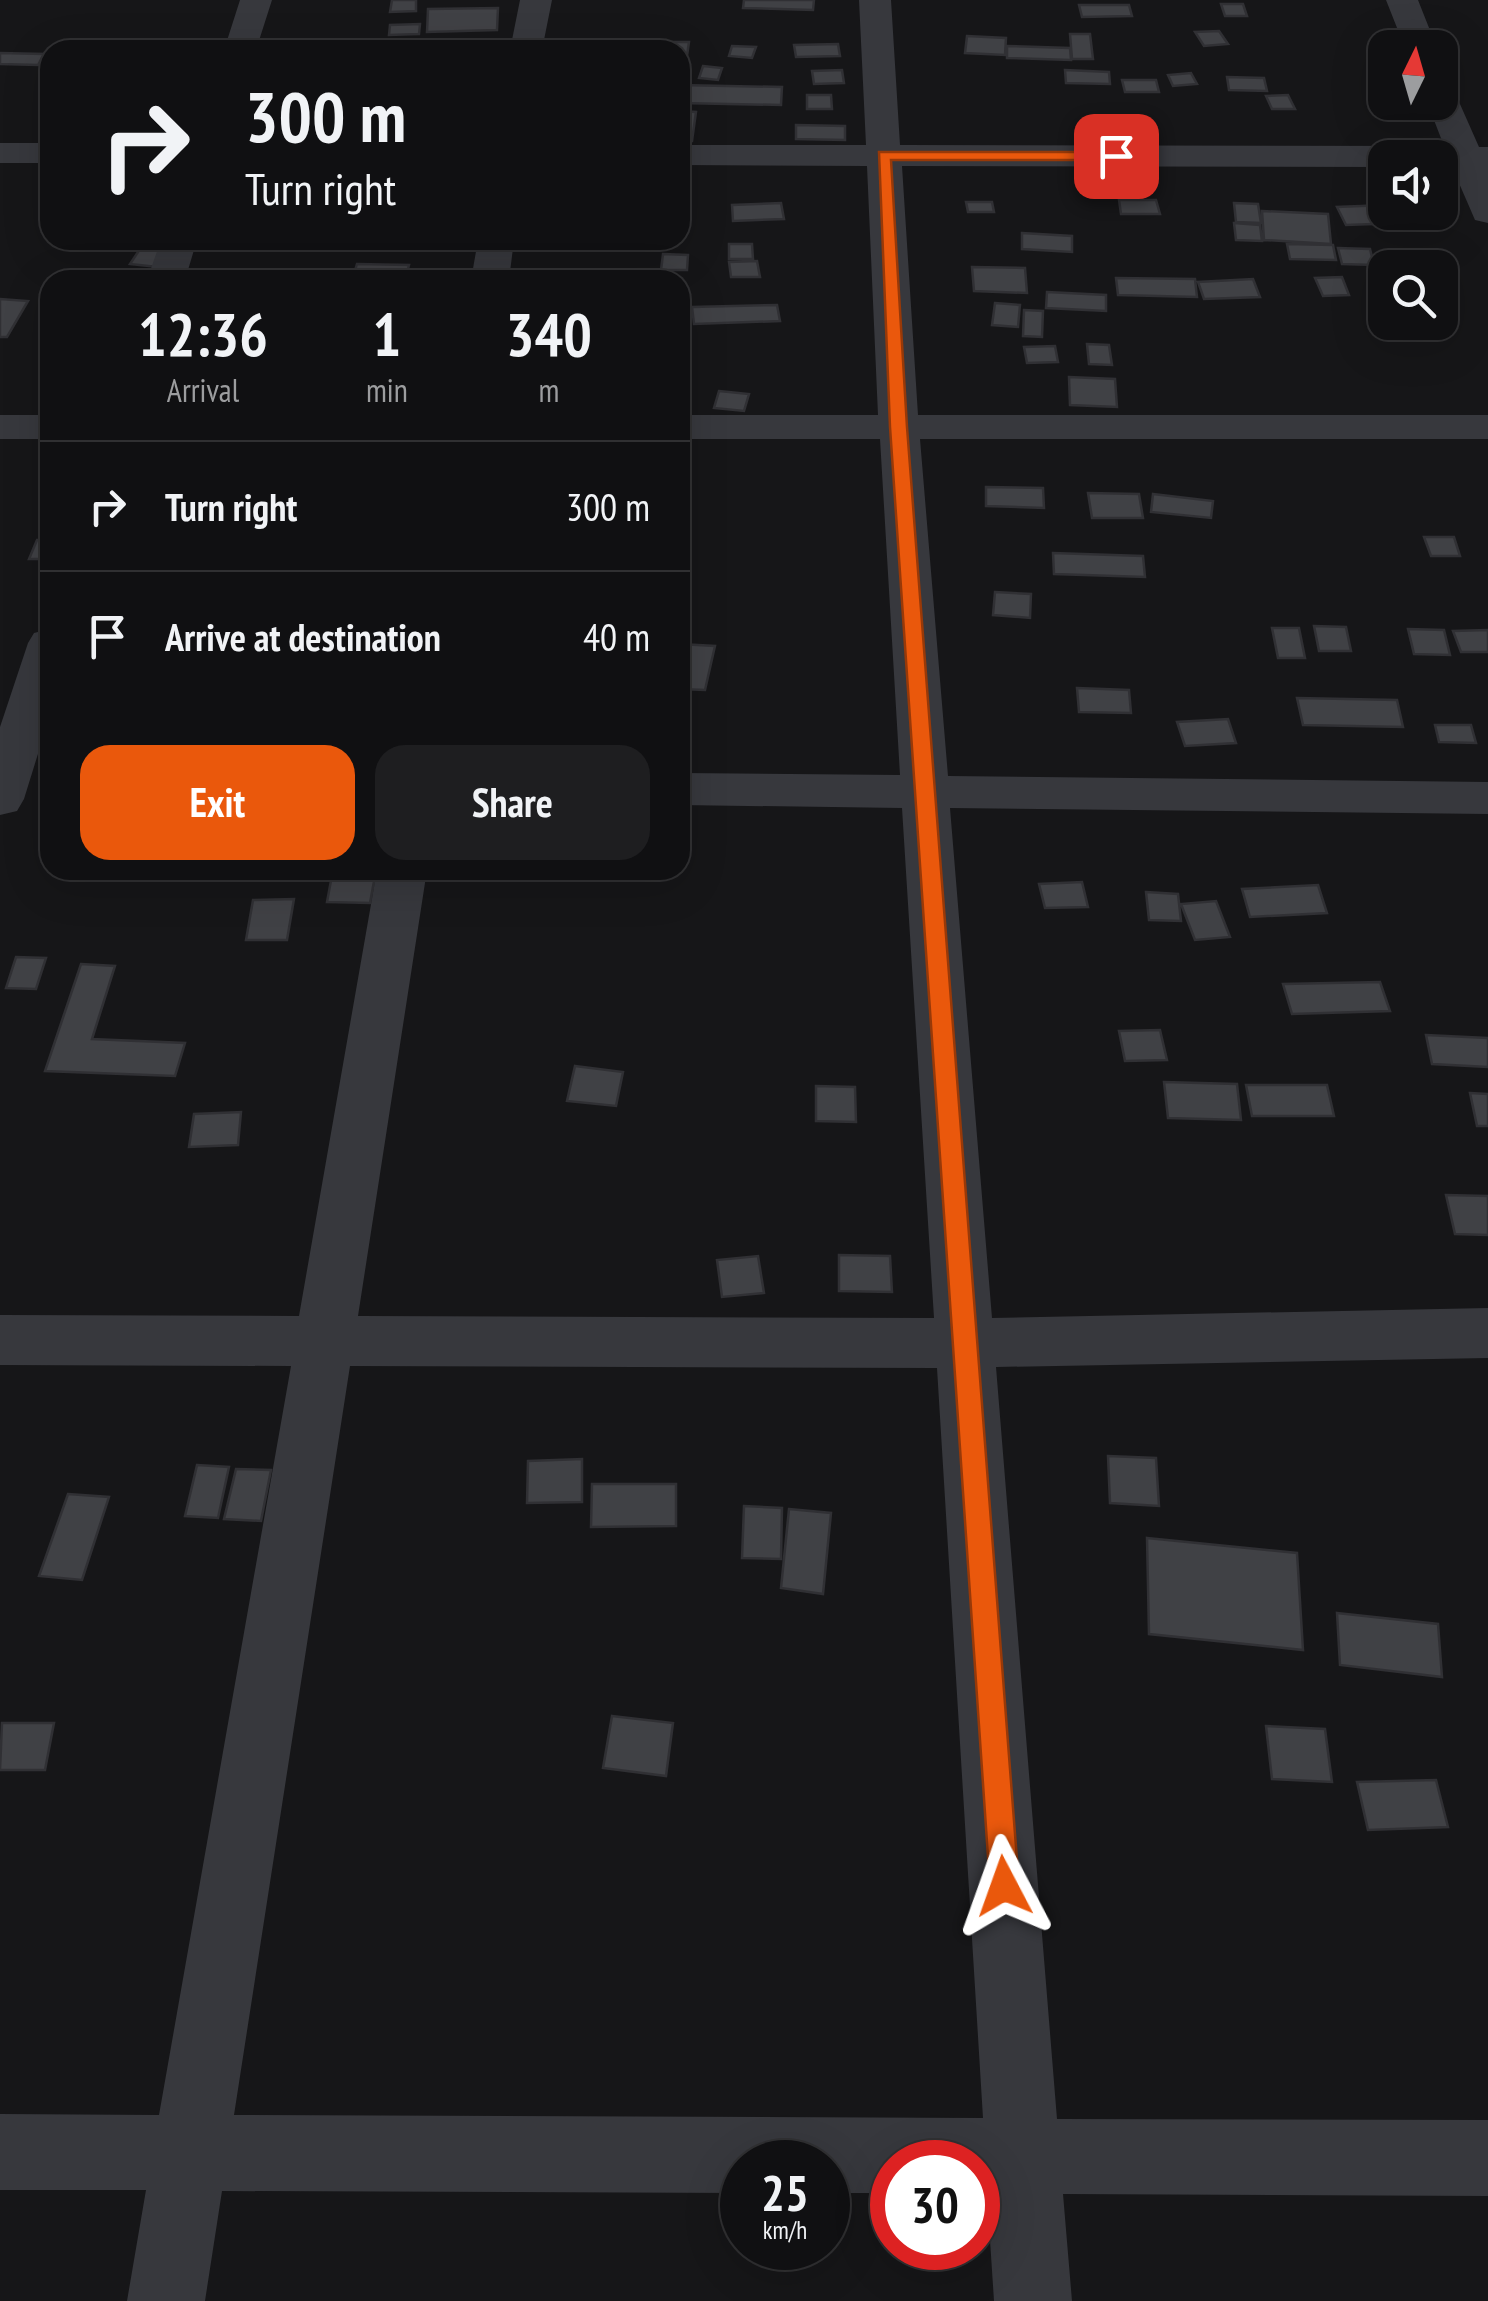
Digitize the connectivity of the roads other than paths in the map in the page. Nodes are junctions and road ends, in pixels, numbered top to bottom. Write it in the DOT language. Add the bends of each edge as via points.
graph roads {
  1 [pos="256,0"];
  2 [pos="536,0"];
  3 [pos="875,0"];
  4 [pos="1402,0"];
  5 [pos="1414,30"];
  6 [pos="243,40"];
  7 [pos="528,40"];
  8 [pos="1456,120"];
  9 [pos="0,153"];
  10 [pos="40,153"];
  11 [pos="690,155"];
  12 [pos="884,156"];
  13 [pos="1477,157"];
  14 [pos="1488,212"];
  15 [pos="0,427"];
  16 [pos="40,427"];
  17 [pos="690,427"];
  18 [pos="899,427"];
  19 [pos="1488,427"];
  20 [pos="40,683"];
  21 [pos="14,787"];
  22 [pos="690,790"];
  23 [pos="926,792"];
  24 [pos="1488,798"];
  25 [pos="400,880"];
  26 [pos="1488,1333"];
  27 [pos="0,1340"];
  28 [pos="325,1340"];
  29 [pos="967,1344"];
  30 [pos="0,2152"];
  31 [pos="191,2153"];
  32 [pos="1023,2157"];
  33 [pos="1488,2158"];
  34 [pos="166,2301"];
  35 [pos="1033,2301"];
  1 -- 6 [label="street"];
  2 -- 7 [label="street"];
  3 -- 12 [label="street"];
  4 -- 5 [label="street"];
  8 -- 13 [label="street"];
  9 -- 10 [label="street"];
  11 -- 12 [label="street"];
  12 -- 13 [label="street"];
  12 -- 18 [label="street"];
  13 -- 14 [label="street"];
  15 -- 16 [label="street"];
  17 -- 18 [label="street"];
  18 -- 19 [label="street"];
  18 -- 23 [label="street"];
  20 -- 21 [label="street"];
  22 -- 23 [label="street"];
  23 -- 24 [label="street"];
  23 -- 29 [label="street"];
  25 -- 28 [label="street"];
  26 -- 29 [label="street"];
  27 -- 28 [label="street"];
  28 -- 29 [label="street"];
  28 -- 31 [label="street"];
  29 -- 32 [label="street"];
  30 -- 31 [label="street"];
  31 -- 32 [label="street"];
  31 -- 34 [label="street"];
  32 -- 33 [label="street"];
  32 -- 35 [label="street"];
}
